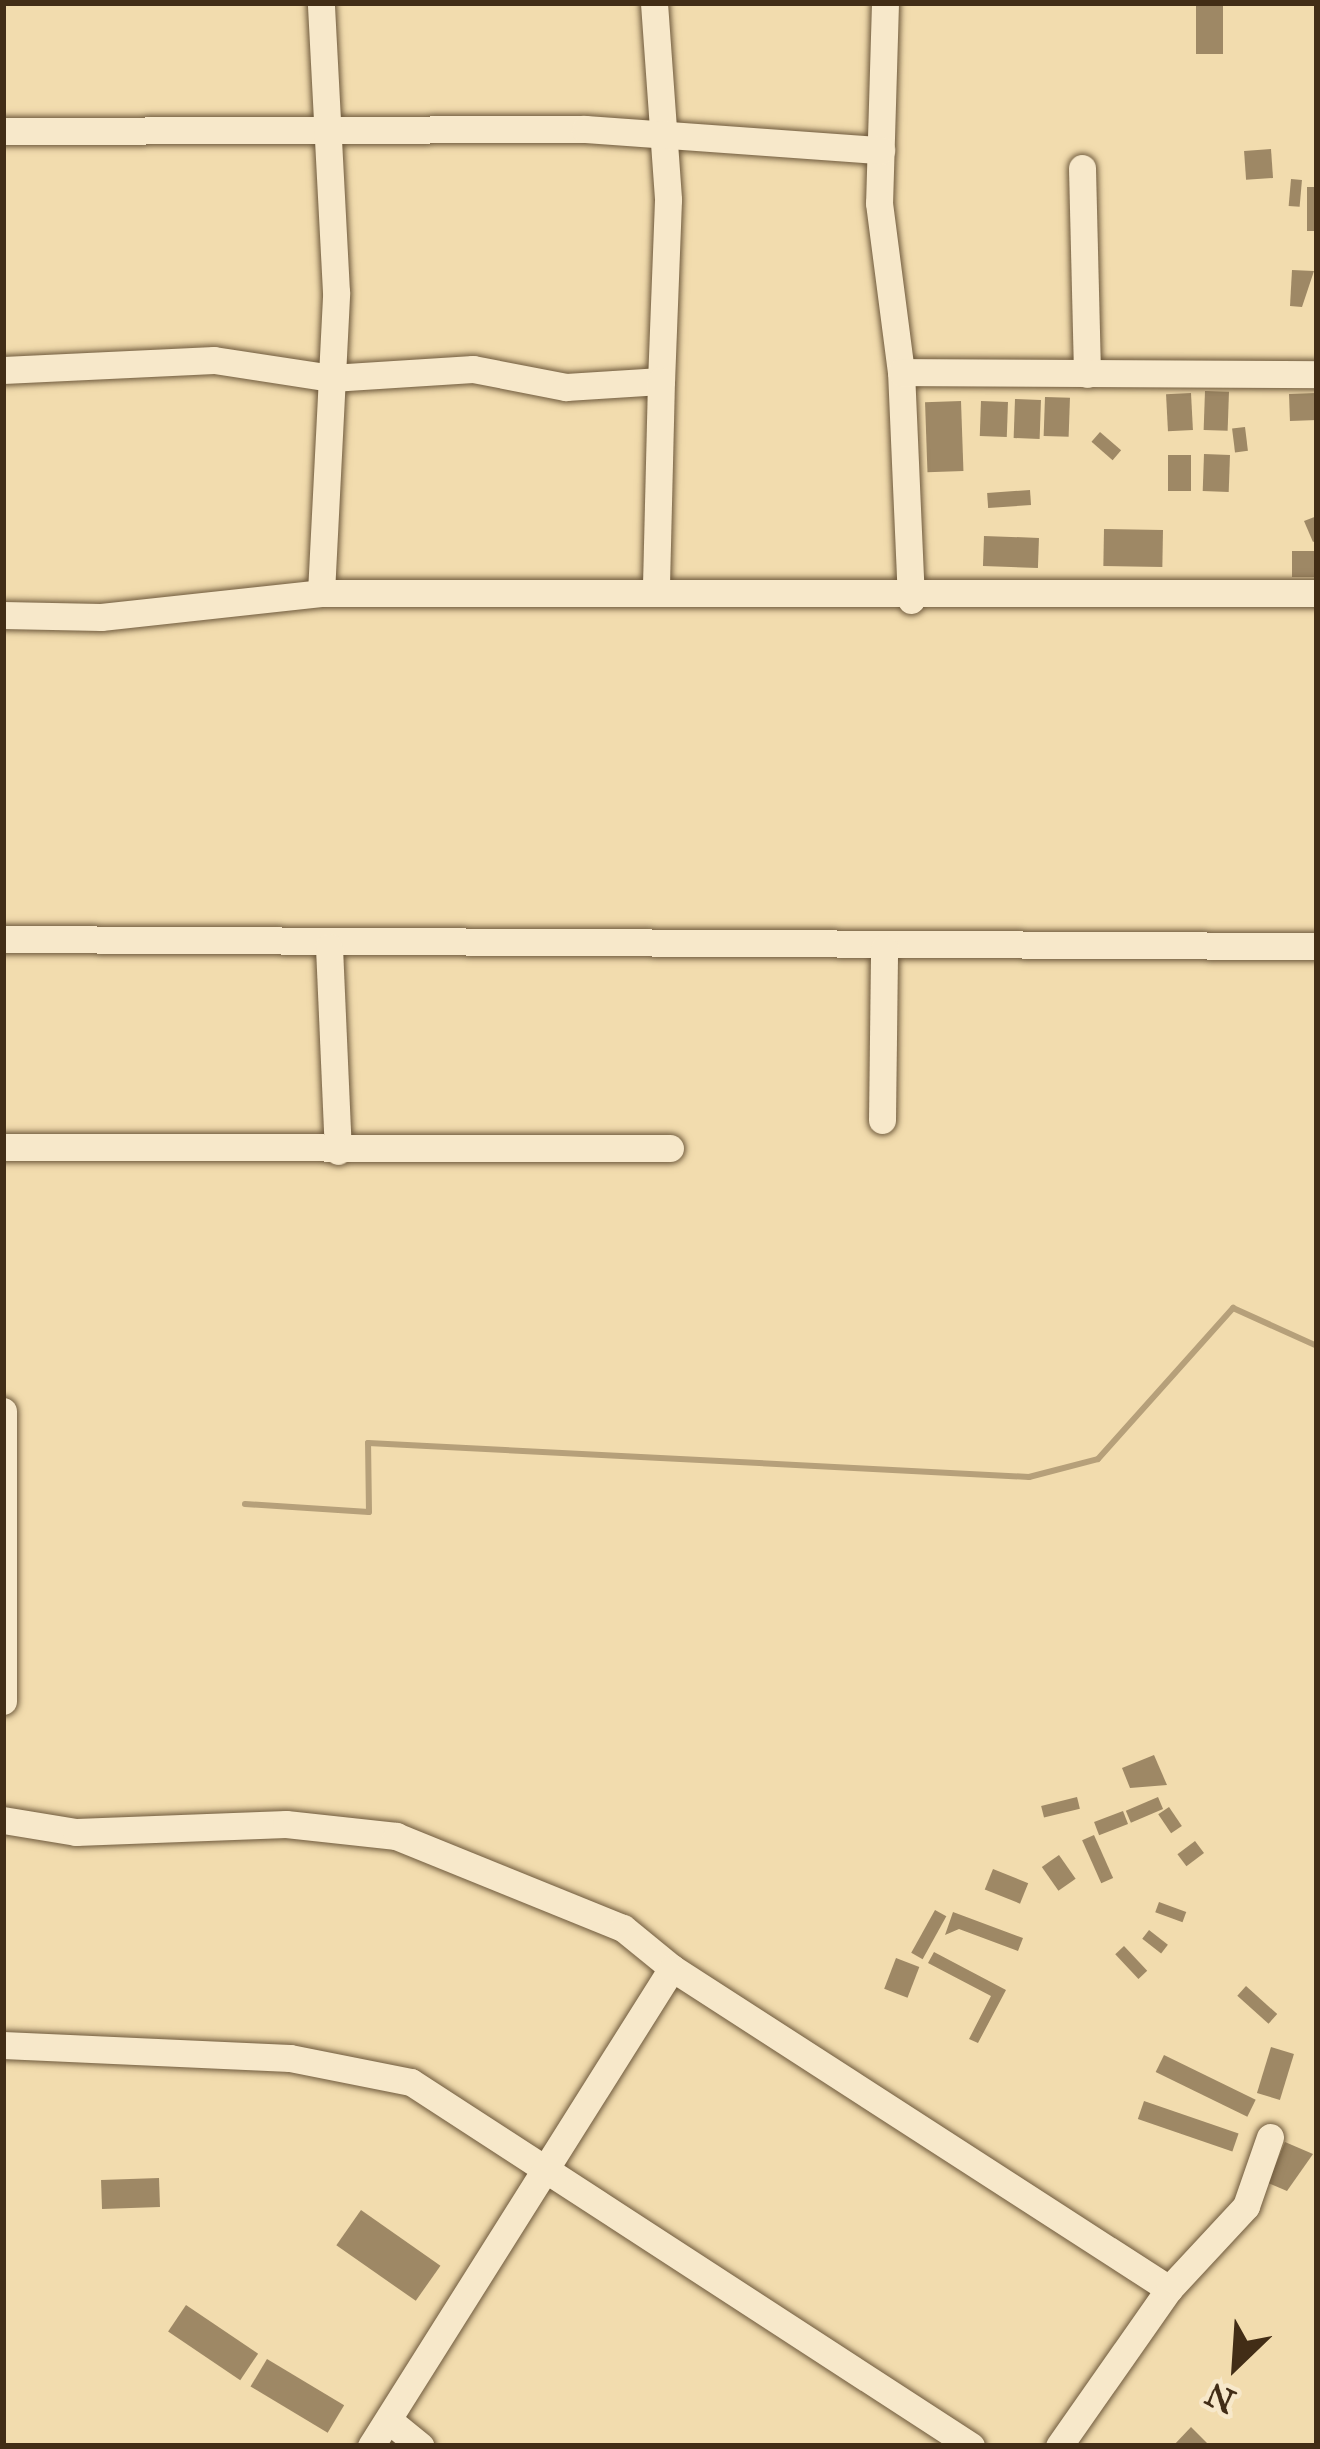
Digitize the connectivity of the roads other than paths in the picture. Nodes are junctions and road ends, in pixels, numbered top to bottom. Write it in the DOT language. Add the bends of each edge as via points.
graph roads {
  1 [pos="322,3"];
  2 [pos="654,3"];
  3 [pos="885,3"];
  4 [pos="327,127"];
  5 [pos="3,131"];
  6 [pos="658,137"];
  7 [pos="881,150"];
  8 [pos="1082,168"];
  9 [pos="3,370"];
  10 [pos="901,372"];
  11 [pos="1088,374"];
  12 [pos="1317,374"];
  13 [pos="332,379"];
  14 [pos="661,381"];
  15 [pos="656,592"];
  16 [pos="321,593"];
  17 [pos="1317,593"];
  18 [pos="910,600"];
  19 [pos="3,614"];
  20 [pos="3,939"];
  21 [pos="329,946"];
  22 [pos="1317,946"];
  23 [pos="884,948"];
  24 [pos="882,1120"];
  25 [pos="3,1147"];
  26 [pos="670,1148"];
  27 [pos="338,1151"];
  28 [pos="3,1411"];
  29 [pos="3,1701"];
  30 [pos="3,1820"];
  31 [pos="672,1968"];
  32 [pos="3,2045"];
  33 [pos="1270,2137"];
  34 [pos="552,2172"];
  35 [pos="1169,2289"];
  36 [pos="392,2422"];
  37 [pos="371,2446"];
  38 [pos="422,2446"];
  39 [pos="971,2446"];
  40 [pos="1059,2446"];
  1 -- 4 [label="street"];
  2 -- 6 [label="street"];
  3 -- 7 [label="street"];
  4 -- 5 [label="street"];
  4 -- 6 [label="street"];
  4 -- 13 [label="street"];
  6 -- 7 [label="street"];
  6 -- 14 [label="street" via="668,200"];
  7 -- 10 [label="street"];
  8 -- 11 [label="street"];
  9 -- 13 [label="street" via="214,360"];
  10 -- 11 [label="street"];
  10 -- 18 [label="street"];
  11 -- 12 [label="street"];
  13 -- 14 [label="street" via="473,369 566,387"];
  13 -- 16 [label="street"];
  14 -- 15 [label="street"];
  15 -- 16 [label="street"];
  15 -- 18 [label="street"];
  16 -- 19 [label="street" via="101,617"];
  17 -- 18 [label="street"];
  20 -- 21 [label="street"];
  21 -- 23 [label="street"];
  21 -- 27 [label="street"];
  22 -- 23 [label="street"];
  23 -- 24 [label="street"];
  25 -- 27 [label="street"];
  26 -- 27 [label="street"];
  28 -- 29 [label="street"];
  30 -- 31 [label="street" via="76,1832 286,1824 396,1836 623,1928"];
  31 -- 34 [label="street"];
  31 -- 35 [label="street"];
  32 -- 34 [label="street" via="352,2064 411,2082"];
  33 -- 35 [label="street" via="1246,2206"];
  34 -- 36 [label="street"];
  34 -- 39 [label="street"];
  35 -- 40 [label="street"];
  36 -- 37 [label="street"];
  36 -- 38 [label="street"];
}
